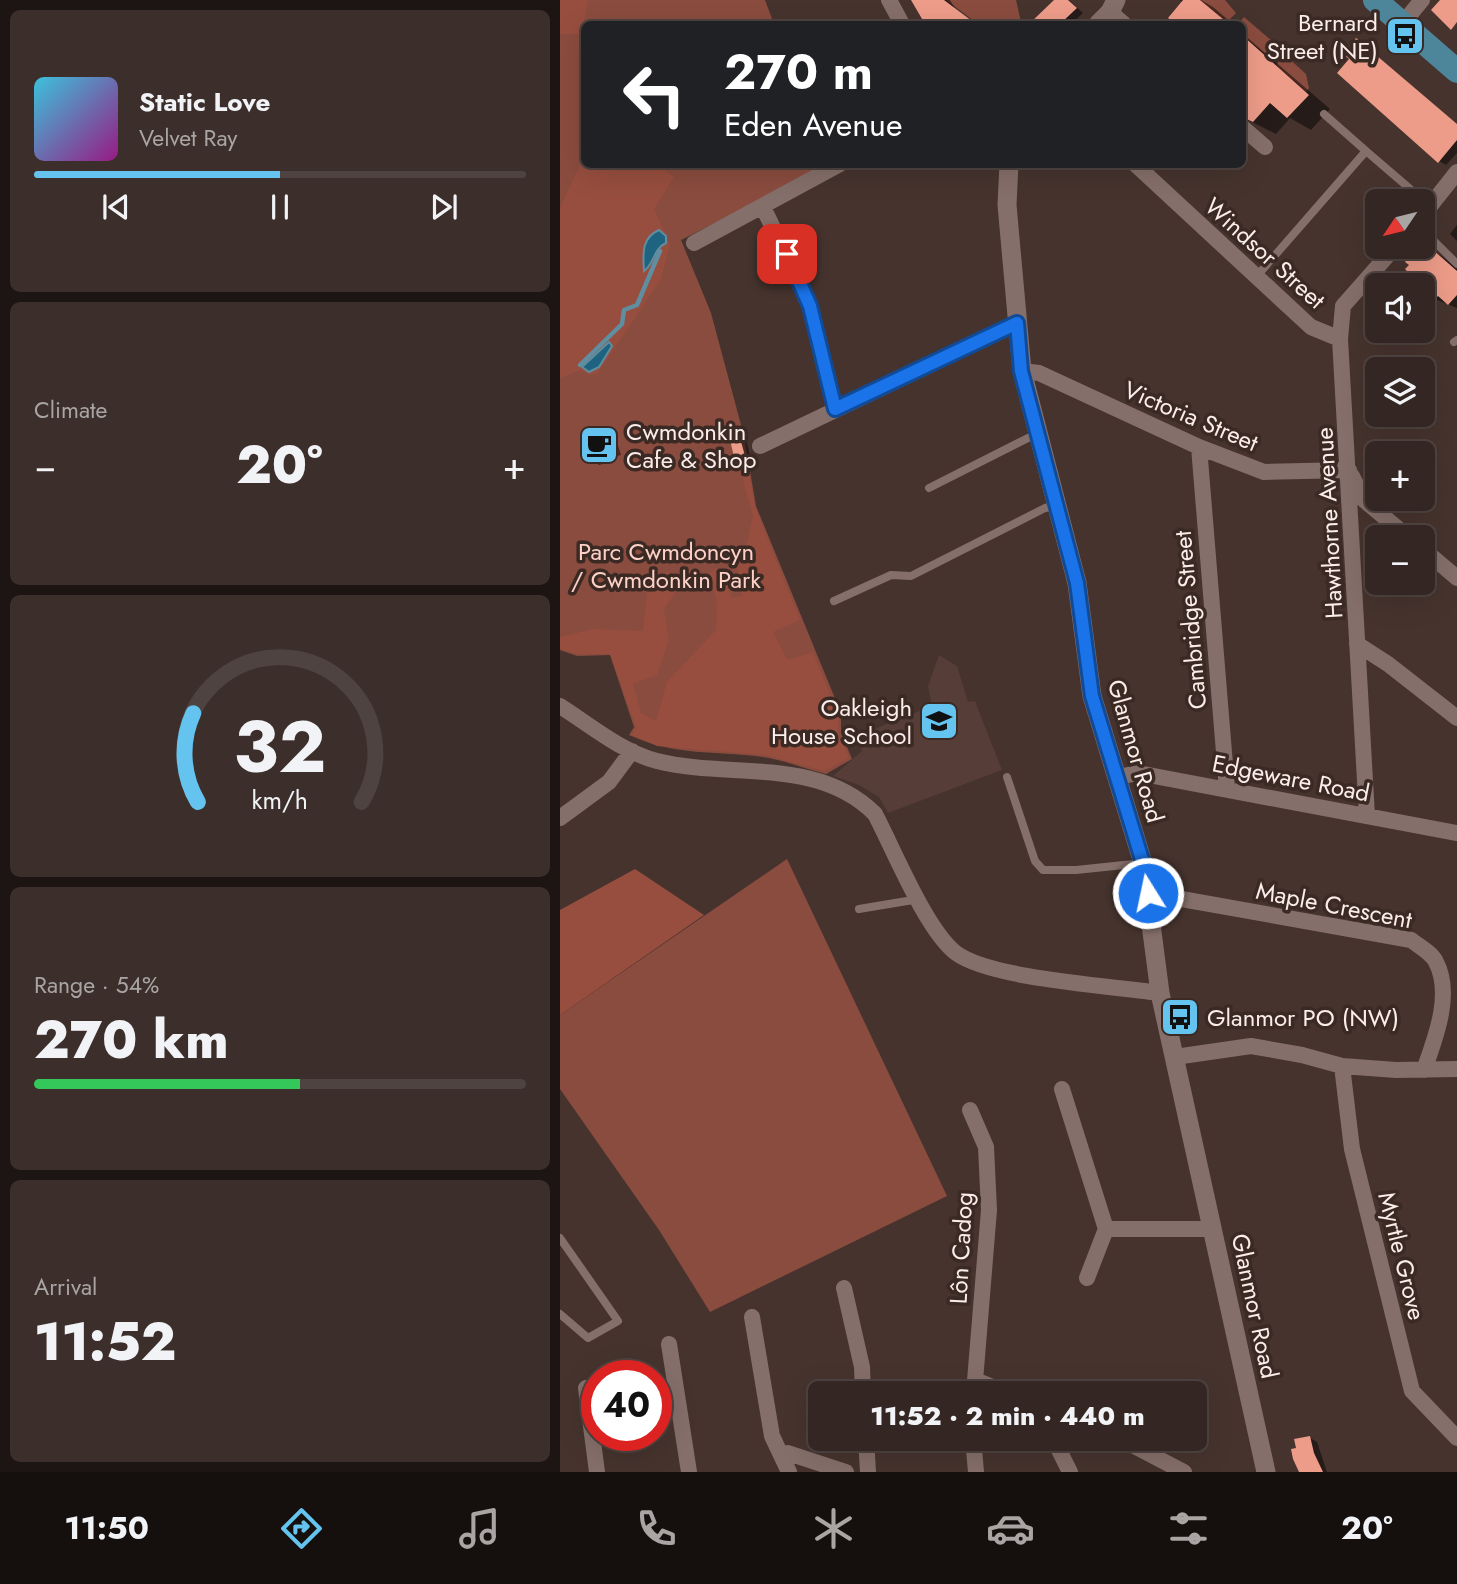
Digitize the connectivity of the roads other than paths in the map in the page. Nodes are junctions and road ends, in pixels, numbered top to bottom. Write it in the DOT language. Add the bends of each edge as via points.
graph roads {
  1 [pos="889,0"];
  2 [pos="1376,0"];
  3 [pos="1422,0"];
  4 [pos="900,21"];
  5 [pos="1403,23"];
  6 [pos="1457,71"];
  7 [pos="1324,114"];
  8 [pos="1246,130"];
  9 [pos="1265,147"];
  10 [pos="1366,151"];
  11 [pos="833,168"];
  12 [pos="1009,168"];
  13 [pos="1139,168"];
  14 [pos="1457,172"];
  15 [pos="1405,189"];
  16 [pos="1435,199"];
  17 [pos="763,206"];
  18 [pos="1435,242"];
  19 [pos="694,243"];
  20 [pos="1384,259"];
  21 [pos="1457,264"];
  22 [pos="1256,276"];
  23 [pos="1017,323"];
  24 [pos="1340,339"];
  25 [pos="1021,371"];
  26 [pos="835,409"];
  27 [pos="1038,433"];
  28 [pos="760,446"];
  29 [pos="1199,447"];
  30 [pos="1349,470"];
  31 [pos="929,488"];
  32 [pos="1059,505"];
  33 [pos="1394,525"];
  34 [pos="1435,558"];
  35 [pos="1456,575"];
  36 [pos="834,601"];
  37 [pos="1357,644"];
  38 [pos="560,706"];
  39 [pos="1457,718"];
  40 [pos="632,751"];
  41 [pos="1007,777"];
  42 [pos="1118,777"];
  43 [pos="1227,789"];
  44 [pos="1367,816"];
  45 [pos="560,818"];
  46 [pos="1455,833"];
  47 [pos="1143,863"];
  48 [pos="1148,893"];
  49 [pos="919,899"];
  50 [pos="859,909"];
  51 [pos="1160,993"];
  52 [pos="1175,1058"];
  53 [pos="1342,1066"];
  54 [pos="1457,1069"];
  55 [pos="1424,1070"];
  56 [pos="1062,1089"];
  57 [pos="970,1110"];
  58 [pos="1106,1229"];
  59 [pos="1213,1229"];
  60 [pos="560,1238"];
  61 [pos="1087,1278"];
  62 [pos="844,1287"];
  63 [pos="560,1314"];
  64 [pos="752,1318"];
  65 [pos="669,1344"];
  66 [pos="863,1381"];
  67 [pos="975,1381"];
  68 [pos="1457,1438"];
  69 [pos="594,1451"];
  70 [pos="867,1451"];
  71 [pos="974,1451"];
  72 [pos="1060,1451"];
  73 [pos="1144,1451"];
  74 [pos="781,1455"];
  75 [pos="597,1472"];
  76 [pos="689,1472"];
  77 [pos="789,1472"];
  78 [pos="846,1472"];
  79 [pos="868,1472"];
  80 [pos="976,1472"];
  81 [pos="1070,1472"];
  82 [pos="1184,1472"];
  83 [pos="1266,1472"];
  1 -- 4 [label="street"];
  2 -- 5 [label="main road"];
  3 -- 5 [label="street"];
  5 -- 6 [label="main road"];
  7 -- 10 [label="lane"];
  8 -- 9 [label="street"];
  10 -- 15 [label="lane"];
  10 -- 22 [label="lane"];
  11 -- 17 [label="street"];
  12 -- 23 [label="street, Glanmor Road" via="1007,205"];
  13 -- 22 [label="street, Windsor Street"];
  14 -- 16 [label="street"];
  17 -- 19 [label="street"];
  17 -- 26 [label="street" via="810,306"];
  18 -- 21 [label="lane"];
  20 -- 24 [label="street, Hawthorne Avenue" via="1343,306"];
  22 -- 24 [label="street, Windsor Street" via="1311,327"];
  23 -- 25 [label="street, Glanmor Road"];
  23 -- 26 [label="street"];
  24 -- 30 [label="street, Hawthorne Avenue"];
  25 -- 27 [label="street, Glanmor Road"];
  25 -- 29 [label="street, Victoria Street" via="1039,373"];
  26 -- 28 [label="street"];
  27 -- 31 [label="lane"];
  27 -- 32 [label="street, Glanmor Road"];
  29 -- 30 [label="street, Victoria Street" via="1264,472"];
  29 -- 43 [label="street, Cambridge Street"];
  30 -- 33 [label="street" via="1364,500"];
  30 -- 37 [label="street, Hawthorne Avenue"];
  32 -- 36 [label="lane" via="911,576 891,575"];
  32 -- 42 [label="street, Glanmor Road" via="1077,583 1092,696"];
  34 -- 35 [label="street"];
  37 -- 39 [label="street"];
  37 -- 44 [label="street, Hawthorne Avenue"];
  38 -- 40 [label="street"];
  40 -- 45 [label="street" via="609,782"];
  40 -- 49 [label="street" via="697,768 758,769 822,782 860,799 875,814"];
  41 -- 47 [label="lane" via="1035,861 1043,870"];
  42 -- 43 [label="street, Edgeware Road" via="1138,773"];
  42 -- 47 [label="street, Glanmor Road"];
  43 -- 44 [label="street, Edgeware Road"];
  44 -- 46 [label="street, Edgeware Road"];
  47 -- 48 [label="street, Glanmor Road"];
  48 -- 51 [label="street, Glanmor Road"];
  48 -- 55 [label="street, Maple Crescent" via="1411,940 1435,959 1442,981 1438,1030"];
  49 -- 50 [label="lane"];
  49 -- 51 [label="street" via="935,929 956,953 988,969"];
  51 -- 52 [label="street, Glanmor Road"];
  52 -- 53 [label="street" via="1251,1046"];
  52 -- 59 [label="street, Glanmor Road"];
  53 -- 55 [label="street"];
  53 -- 68 [label="street, Myrtle Grove" via="1352,1149 1412,1391"];
  54 -- 55 [label="street"];
  56 -- 58 [label="street"];
  57 -- 67 [label="street, Lôn Cadog" via="986,1147 989,1210"];
  58 -- 59 [label="street"];
  58 -- 61 [label="street"];
  59 -- 83 [label="street, Glanmor Road"];
  60 -- 63 [label="lane" via="618,1321 588,1338"];
  62 -- 66 [label="street"];
  64 -- 74 [label="street" via="772,1436"];
  65 -- 76 [label="street"];
  69 -- 75 [label="street"];
  70 -- 79 [label="street"];
  71 -- 80 [label="street"];
  72 -- 81 [label="street"];
  73 -- 82 [label="street"];
  74 -- 77 [label="street"];
  74 -- 78 [label="street" via="788,1453"];
}
